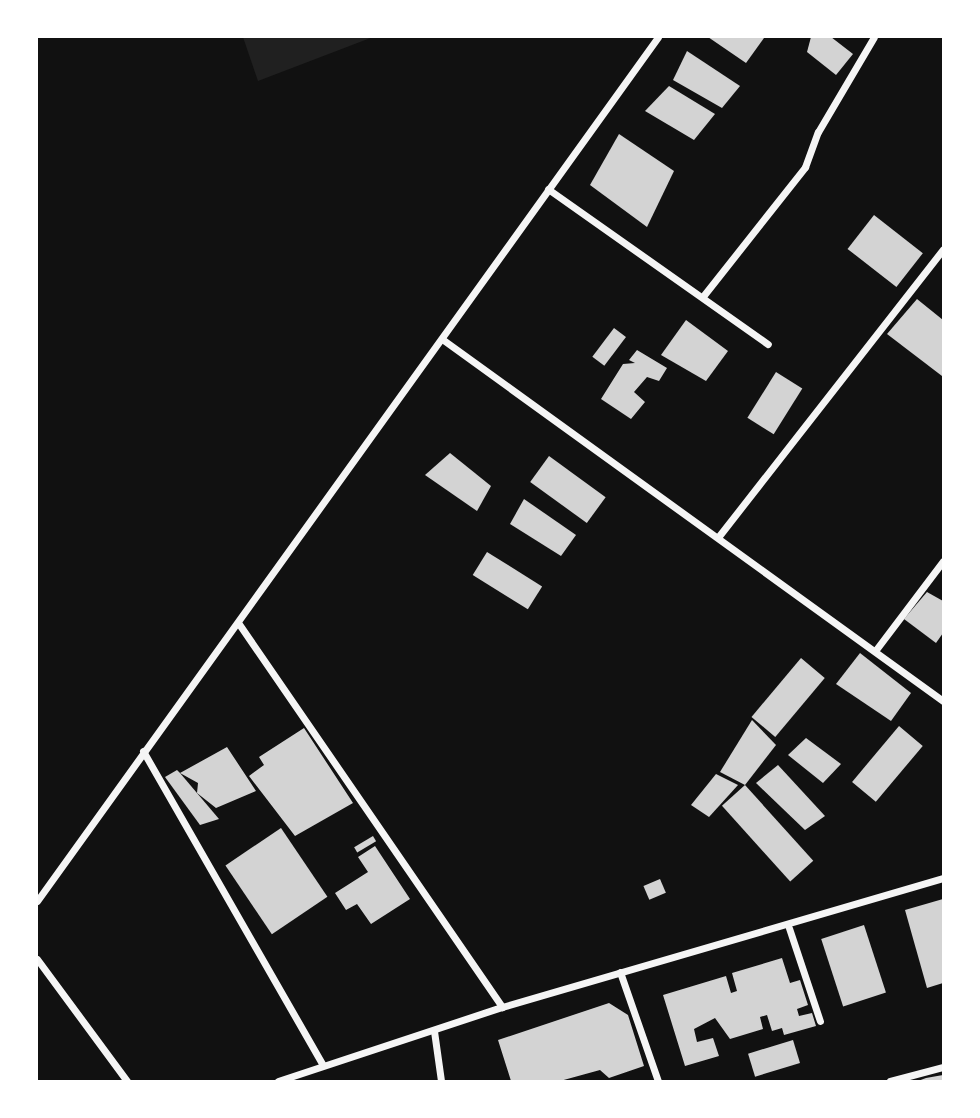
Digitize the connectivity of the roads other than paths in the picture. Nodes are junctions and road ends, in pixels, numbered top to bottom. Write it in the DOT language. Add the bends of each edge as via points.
graph roads {
  1 [pos="658,37"];
  2 [pos="874,37"];
  3 [pos="548,189"];
  4 [pos="943,248"];
  5 [pos="704,295"];
  6 [pos="442,339"];
  7 [pos="768,344"];
  8 [pos="719,536"];
  9 [pos="943,561"];
  10 [pos="239,624"];
  11 [pos="875,651"];
  12 [pos="943,701"];
  13 [pos="143,751"];
  14 [pos="943,878"];
  15 [pos="37,901"];
  16 [pos="789,928"];
  17 [pos="37,959"];
  18 [pos="620,972"];
  19 [pos="502,1007"];
  20 [pos="820,1021"];
  21 [pos="434,1031"];
  22 [pos="322,1064"];
  23 [pos="943,1067"];
  24 [pos="127,1081"];
  25 [pos="278,1081"];
  26 [pos="441,1081"];
  27 [pos="659,1081"];
  28 [pos="890,1081"];
  1 -- 3 [label="street"];
  2 -- 5 [label="street" via="818,132 805,167"];
  3 -- 5 [label="street"];
  3 -- 6 [label="street"];
  4 -- 8 [label="street"];
  5 -- 7 [label="street"];
  6 -- 8 [label="street"];
  6 -- 10 [label="street"];
  8 -- 11 [label="street"];
  9 -- 11 [label="street"];
  10 -- 13 [label="street"];
  10 -- 19 [label="street"];
  11 -- 12 [label="street"];
  13 -- 15 [label="street"];
  13 -- 22 [label="street"];
  14 -- 16 [label="street"];
  16 -- 18 [label="street"];
  16 -- 20 [label="street"];
  17 -- 24 [label="street"];
  18 -- 19 [label="street"];
  18 -- 27 [label="street"];
  19 -- 21 [label="street"];
  21 -- 22 [label="street"];
  21 -- 26 [label="street"];
  22 -- 25 [label="street"];
  23 -- 28 [label="street"];
}
